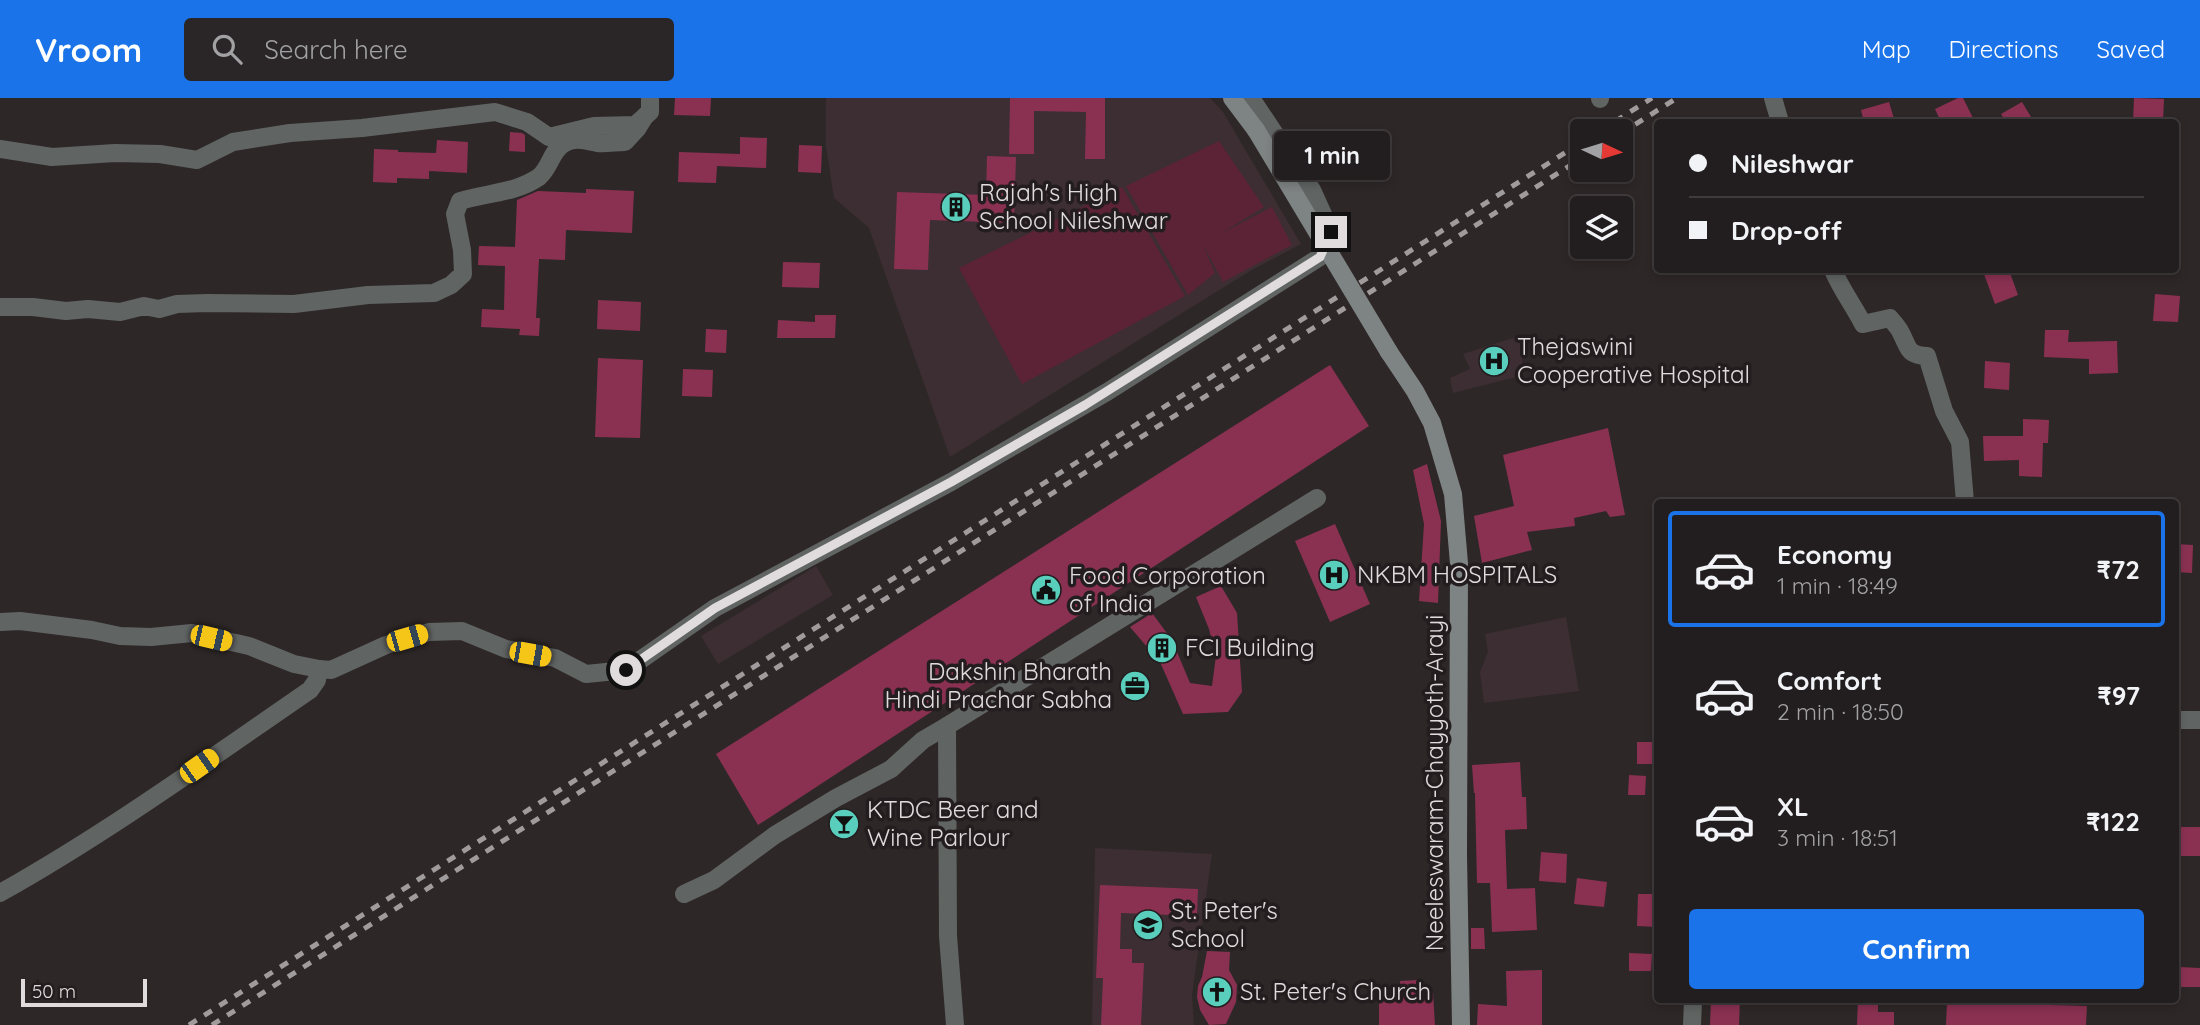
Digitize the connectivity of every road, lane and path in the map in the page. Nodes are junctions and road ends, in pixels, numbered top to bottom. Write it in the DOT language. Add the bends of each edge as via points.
graph roads {
  1 [pos="1232,98"];
  2 [pos="1251,98"];
  3 [pos="1773,98"];
  4 [pos="648,107"];
  5 [pos="1779,119"];
  6 [pos="0,149"];
  7 [pos="1834,273"];
  8 [pos="0,307"];
  9 [pos="1317,498"];
  10 [pos="1965,499"];
  11 [pos="0,622"];
  12 [pos="319,670"];
  13 [pos="2179,720"];
  14 [pos="2200,720"];
  15 [pos="947,726"];
  16 [pos="0,893"];
  17 [pos="684,894"];
  18 [pos="1693,1003"];
  19 [pos="955,1025"];
  20 [pos="1461,1025"];
  21 [pos="1692,1025"];
  1 -- 20 [label="main road, Neeleswaram-Chayyoth-Arayi, bridge" via="1415,391 1432,424 1453,494 1459,564"];
  2 -- 12 [label="street" via="1312,190 1331,232 1320,257 1107,392 715,608 626,670 586,674 555,658 506,649 462,631 429,632 331,670"];
  3 -- 5 [label="street"];
  4 -- 6 [label="street" via="635,125 594,127 549,137 527,122 495,112 233,142 197,160 115,153 51,157"];
  4 -- 8 [label="street" via="625,142 566,142 538,177 511,189 460,201 455,214 463,274 434,293 294,304 177,304 120,312"];
  7 -- 10 [label="street" via="1863,324 1890,318 1906,346 1916,355 1927,356 1944,411 1960,442"];
  9 -- 15 [label="street"];
  11 -- 12 [label="street" via="120,636 192,634 249,646"];
  12 -- 16 [label="street" via="310,690 177,782"];
  13 -- 14 [label="street"];
  15 -- 17 [label="street" via="923,740 891,769 836,798 714,880"];
  15 -- 19 [label="street" via="948,936"];
  18 -- 21 [label="street"];
}
